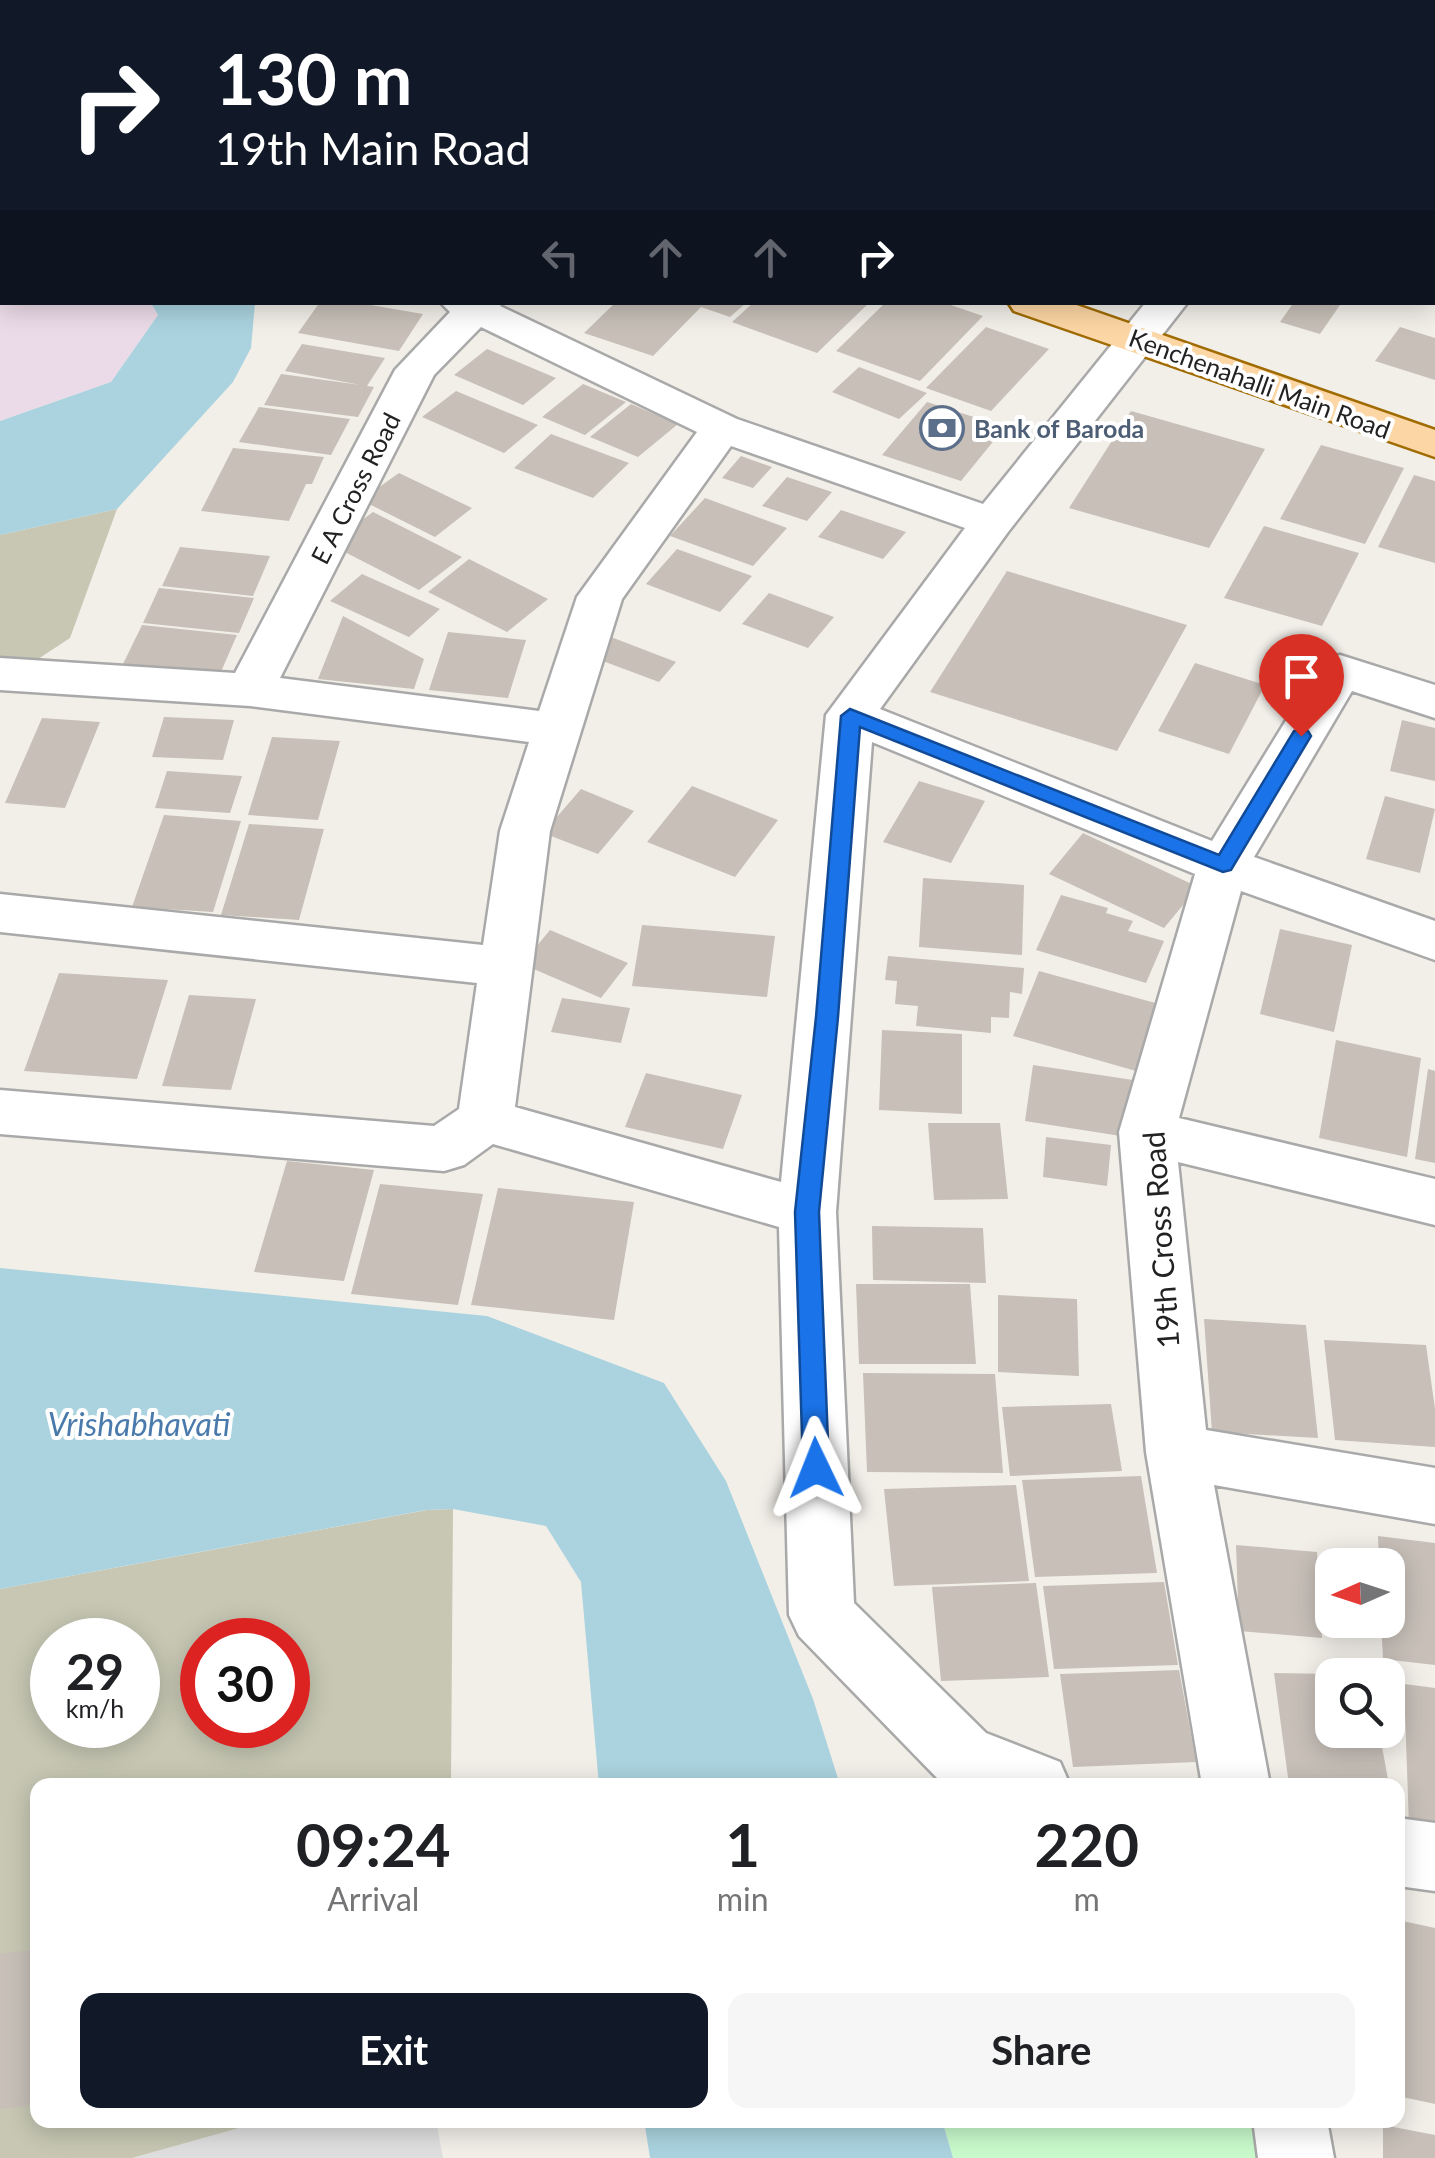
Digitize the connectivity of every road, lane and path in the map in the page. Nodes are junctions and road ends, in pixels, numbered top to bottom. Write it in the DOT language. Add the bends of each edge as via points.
graph roads {
  1 [pos="472,305"];
  2 [pos="475,305"];
  3 [pos="1059,305"];
  4 [pos="1151,314"];
  5 [pos="1435,407"];
  6 [pos="722,428"];
  7 [pos="1435,444"];
  8 [pos="992,522"];
  9 [pos="0,674"];
  10 [pos="250,690"];
  11 [pos="1435,702"];
  12 [pos="850,716"];
  13 [pos="558,730"];
  14 [pos="1223,865"];
  15 [pos="0,913"];
  16 [pos="1435,940"];
  17 [pos="507,967"];
  18 [pos="0,1112"];
  19 [pos="485,1120"];
  20 [pos="1148,1132"];
  21 [pos="1435,1202"];
  22 [pos="807,1212"];
  23 [pos="1177,1452"];
  24 [pos="1435,1496"];
  25 [pos="1018,1778"];
  26 [pos="1235,1778"];
  27 [pos="1405,1853"];
  28 [pos="1435,1856"];
  29 [pos="1291,2128"];
  30 [pos="1296,2158"];
  1 -- 10 [label="street, E A Cross Road" via="416,370"];
  2 -- 6 [label="street"];
  3 -- 4 [label="main road, Kenchenahalli Main Road"];
  4 -- 5 [label="main road, Kenchenahalli Main Road"];
  4 -- 7 [label="main road, Kenchenahalli Main Road"];
  4 -- 8 [label="street"];
  6 -- 8 [label="street"];
  6 -- 13 [label="street" via="600,597"];
  8 -- 12 [label="street"];
  9 -- 10 [label="street"];
  10 -- 13 [label="street"];
  11 -- 14 [label="street, 19th Cross Road" via="1340,671"];
  12 -- 14 [label="street"];
  12 -- 22 [label="street"];
  13 -- 17 [label="street" via="525,830"];
  14 -- 16 [label="street"];
  14 -- 20 [label="street, 19th Cross Road"];
  15 -- 17 [label="street"];
  17 -- 19 [label="street"];
  18 -- 19 [label="street" via="444,1149"];
  19 -- 22 [label="street"];
  20 -- 21 [label="street"];
  20 -- 23 [label="street, 19th Cross Road"];
  22 -- 25 [label="street" via="822,1615 962,1756"];
  23 -- 24 [label="street"];
  23 -- 26 [label="street, 19th Cross Road"];
  27 -- 28 [label="street"];
  29 -- 30 [label="street"];
}
